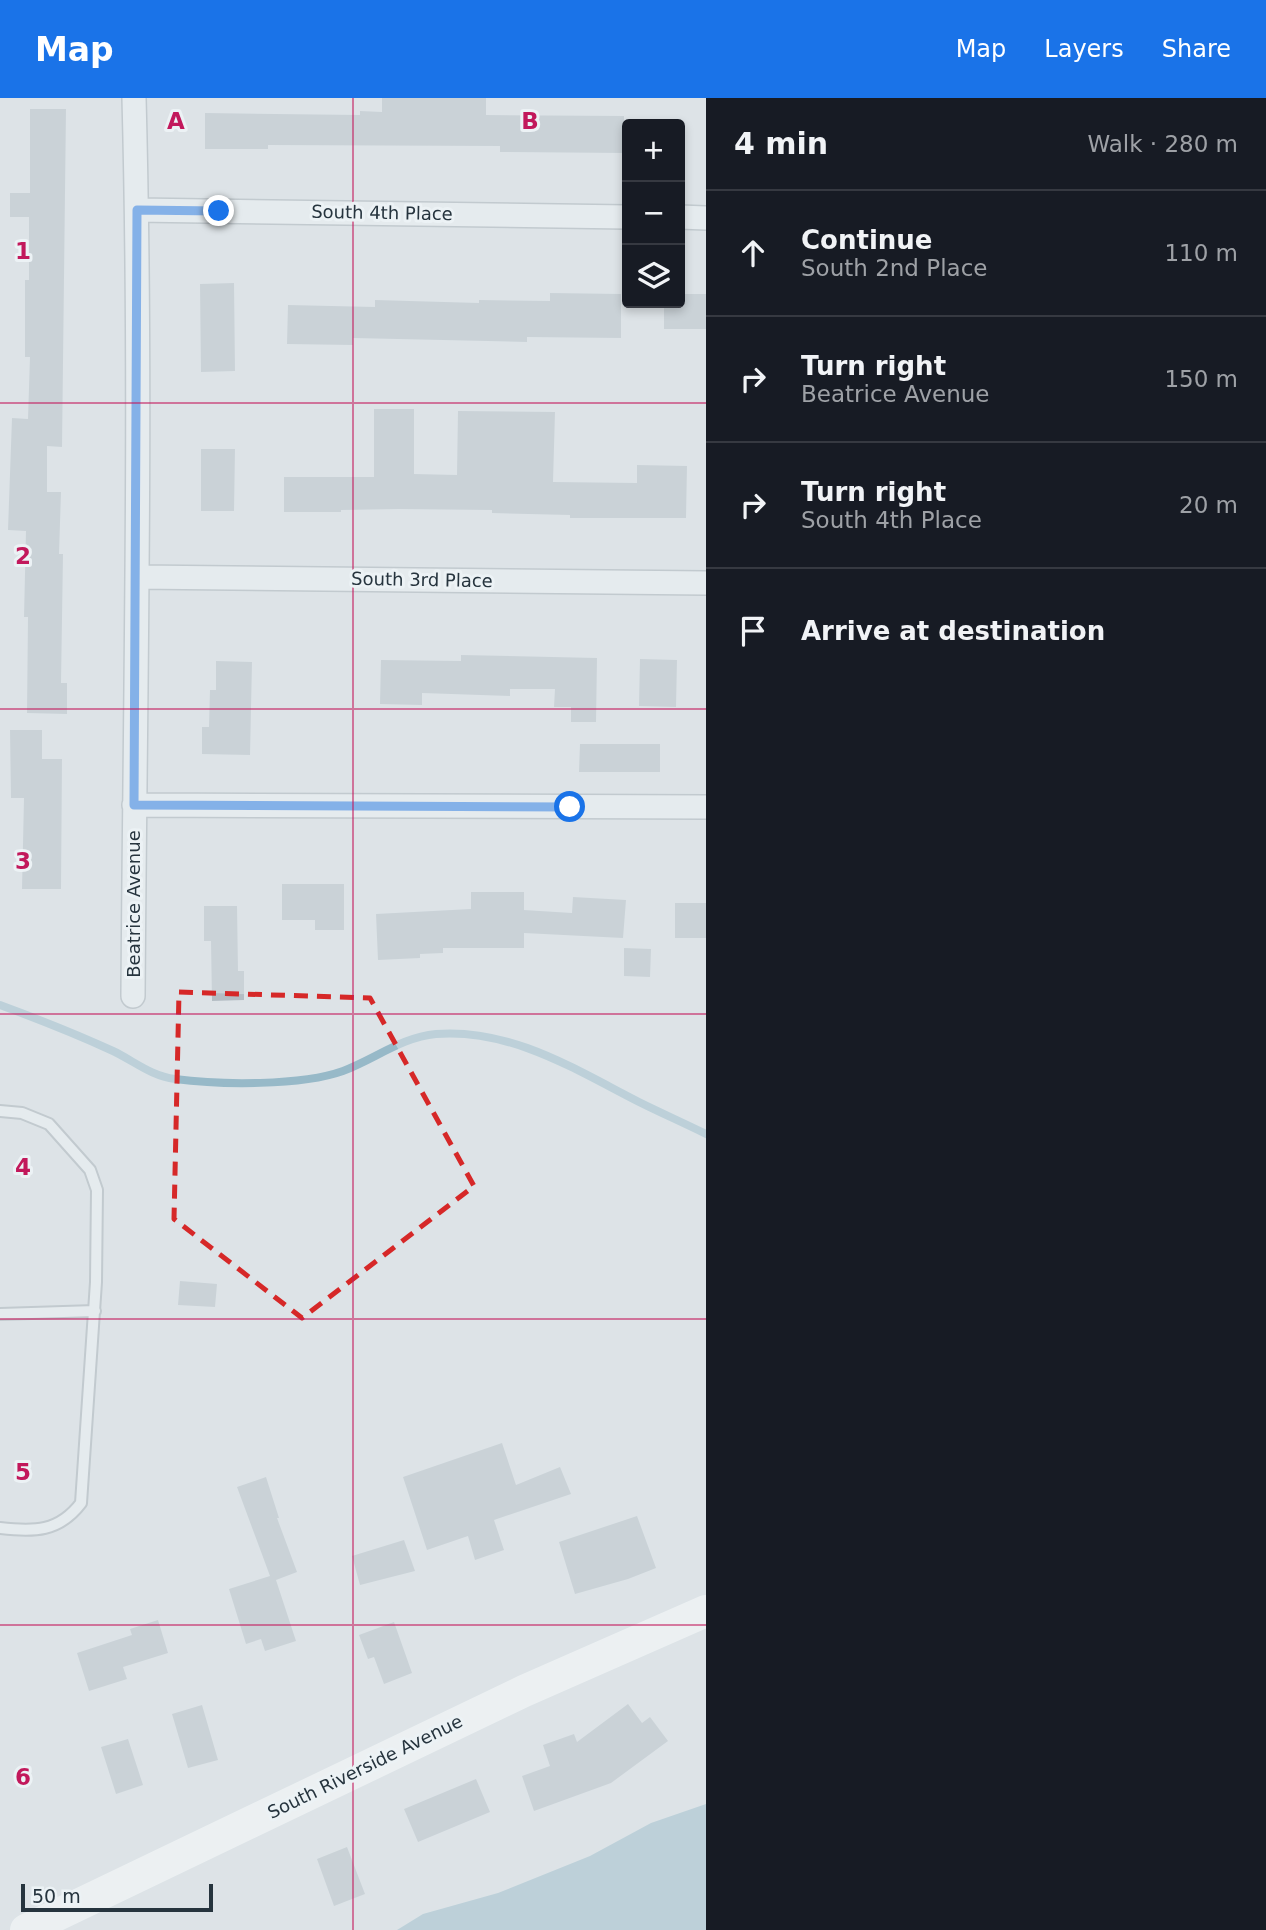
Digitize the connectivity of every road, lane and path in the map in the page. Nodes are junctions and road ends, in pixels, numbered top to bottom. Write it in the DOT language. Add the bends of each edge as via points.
graph roads {
  1 [pos="134,98"];
  2 [pos="137,210"];
  3 [pos="622,217"];
  4 [pos="685,217"];
  5 [pos="706,218"];
  6 [pos="137,577"];
  7 [pos="706,583"];
  8 [pos="134,805"];
  9 [pos="706,807"];
  10 [pos="133,996"];
  11 [pos="0,1111"];
  12 [pos="94,1311"];
  13 [pos="0,1314"];
  14 [pos="0,1528"];
  15 [pos="706,1611"];
  16 [pos="26,1930"];
  1 -- 2 [label="street, Beatrice Avenue"];
  2 -- 3 [label="street, South 4th Place"];
  2 -- 6 [label="street, Beatrice Avenue"];
  4 -- 5 [label="street"];
  6 -- 7 [label="street, South 3rd Place"];
  6 -- 8 [label="street, Beatrice Avenue"];
  8 -- 9 [label="street"];
  8 -- 10 [label="street, Beatrice Avenue"];
  11 -- 12 [label="lane" via="22,1113 49,1124 90,1170 97,1190"];
  12 -- 13 [label="lane"];
  12 -- 14 [label="lane" via="81,1503 55,1525 28,1531"];
  15 -- 16 [label="main road, South Riverside Avenue" via="524,1691"];
}
